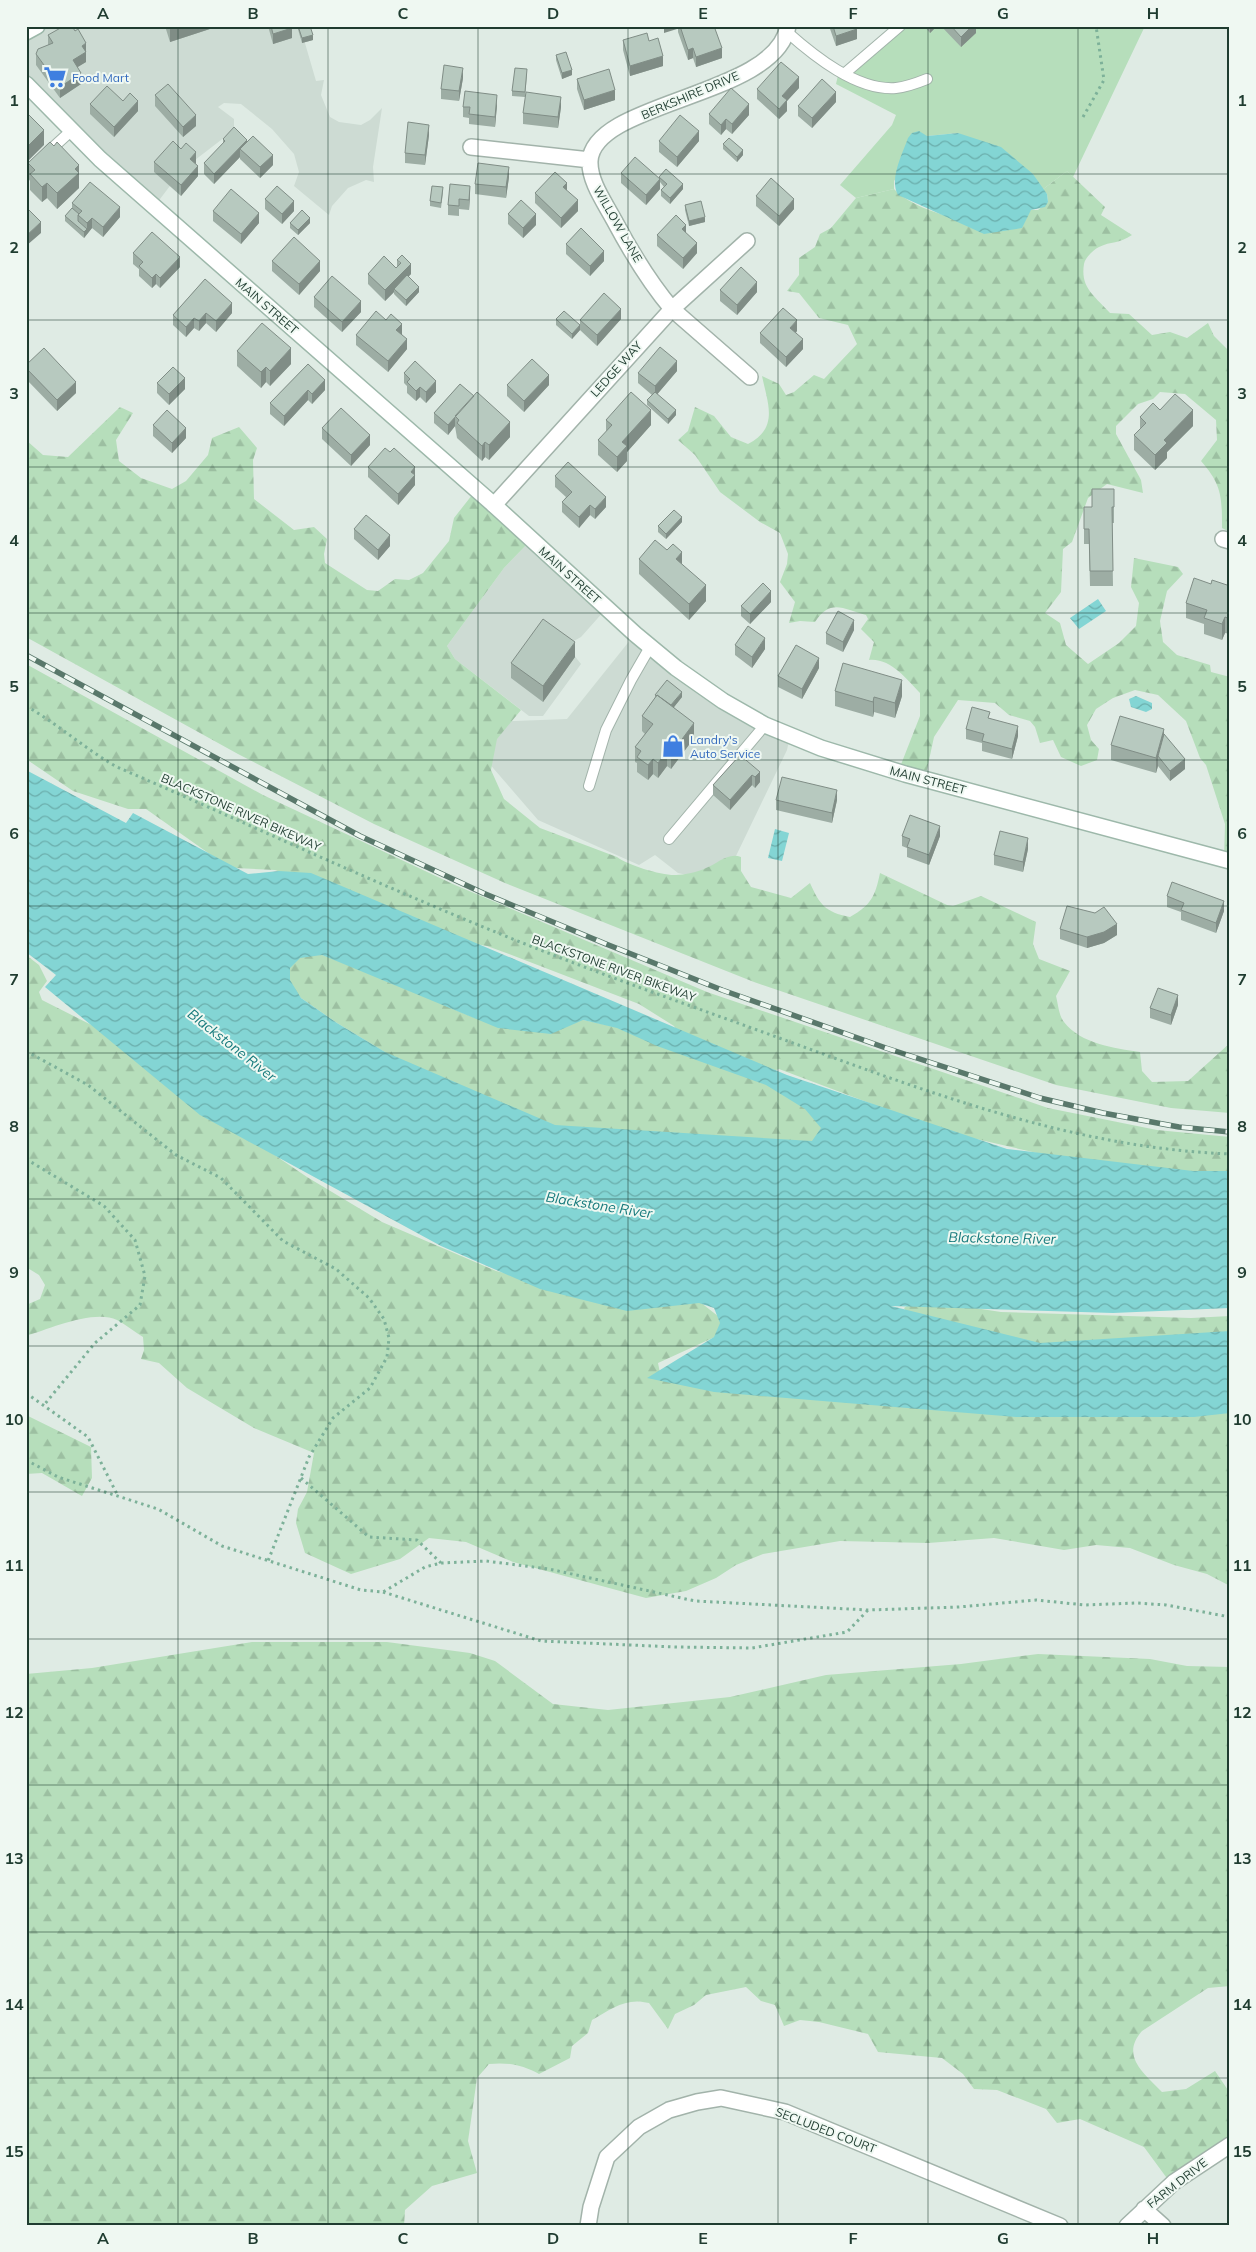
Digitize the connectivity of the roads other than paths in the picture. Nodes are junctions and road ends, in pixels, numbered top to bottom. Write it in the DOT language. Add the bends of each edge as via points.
graph roads {
  1 [pos="37,26"];
  2 [pos="900,26"];
  3 [pos="787,29"];
  4 [pos="26,32"];
  5 [pos="844,74"];
  6 [pos="926,79"];
  7 [pos="26,84"];
  8 [pos="71,131"];
  9 [pos="471,147"];
  10 [pos="39,160"];
  11 [pos="590,160"];
  12 [pos="747,241"];
  13 [pos="672,309"];
  14 [pos="750,377"];
  15 [pos="494,505"];
  16 [pos="650,647"];
  17 [pos="765,725"];
  18 [pos="589,786"];
  19 [pos="669,839"];
  20 [pos="1230,861"];
  21 [pos="1230,2145"];
  22 [pos="1144,2209"];
  23 [pos="588,2226"];
  24 [pos="1060,2226"];
  25 [pos="1127,2226"];
  26 [pos="1163,2226"];
  1 -- 4 [label="street"];
  2 -- 5 [label="lane"];
  3 -- 5 [label="lane" via="812,54"];
  3 -- 11 [label="street, BERKSHIRE DRIVE" via="776,50 763,62 608,131 598,142"];
  5 -- 6 [label="lane" via="876,86 896,88"];
  7 -- 8 [label="street, MAIN STREET"];
  8 -- 10 [label="lane"];
  8 -- 15 [label="street, MAIN STREET"];
  9 -- 11 [label="street"];
  11 -- 13 [label="street, WILLOW LANE" via="594,182 619,230"];
  12 -- 13 [label="street, LEDGE WAY"];
  13 -- 14 [label="street"];
  13 -- 15 [label="street, LEDGE WAY"];
  15 -- 16 [label="street, MAIN STREET"];
  16 -- 17 [label="street, MAIN STREET" via="723,701"];
  16 -- 18 [label="lane" via="606,730"];
  17 -- 19 [label="lane"];
  17 -- 20 [label="street, MAIN STREET" via="821,748 905,774"];
  21 -- 22 [label="street, FARM DRIVE" via="1174,2182"];
  22 -- 25 [label="street, FARM DRIVE"];
  22 -- 26 [label="street"];
  23 -- 24 [label="street, SECLUDED COURT" via="607,2157 639,2127 669,2110 721,2098 785,2112"];
}
